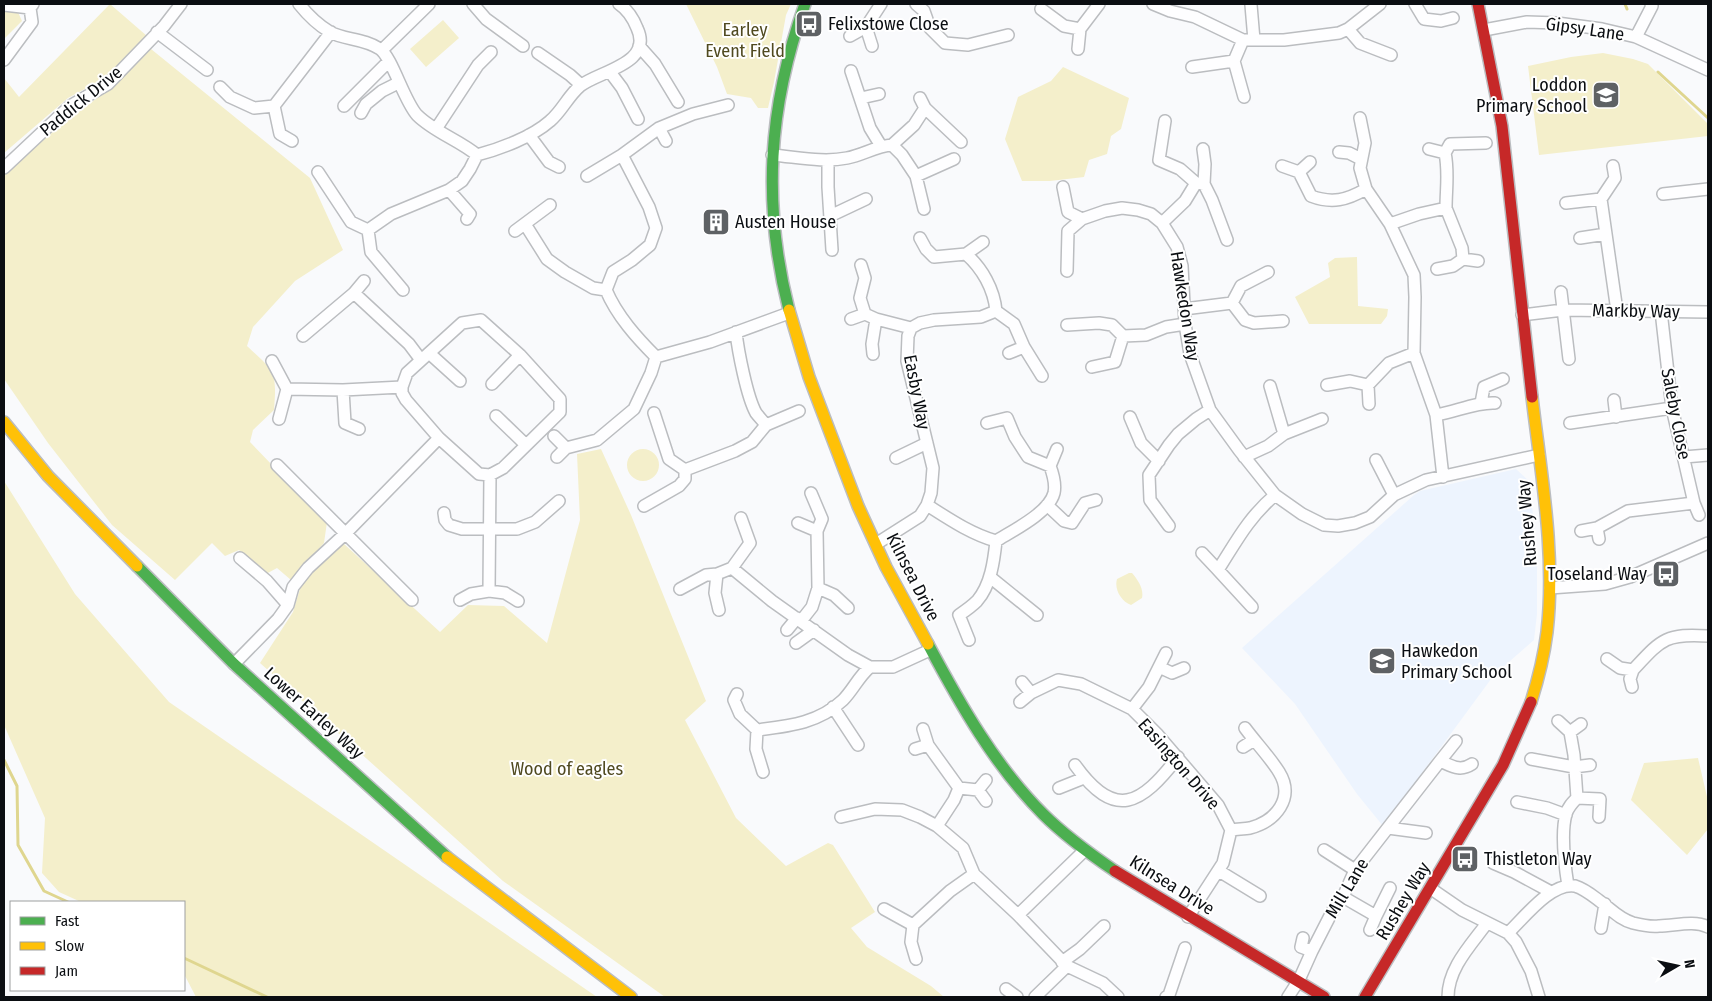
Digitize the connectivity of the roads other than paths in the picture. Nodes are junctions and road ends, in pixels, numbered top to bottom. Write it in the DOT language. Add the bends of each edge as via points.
graph roads {
  1 [pos="181,4"];
  2 [pos="299,4"];
  3 [pos="429,4"];
  4 [pos="473,4"];
  5 [pos="619,4"];
  6 [pos="805,4"];
  7 [pos="881,4"];
  8 [pos="916,4"];
  9 [pos="1099,4"];
  10 [pos="1153,4"];
  11 [pos="1380,4"];
  12 [pos="1415,4"];
  13 [pos="1478,4"];
  14 [pos="1651,4"];
  15 [pos="4,5"];
  16 [pos="1251,5"];
  17 [pos="32,6"];
  18 [pos="1042,9"];
  19 [pos="1453,18"];
  20 [pos="866,27"];
  21 [pos="1080,29"];
  22 [pos="1348,29"];
  23 [pos="1484,30"];
  24 [pos="157,32"];
  25 [pos="330,32"];
  26 [pos="1008,35"];
  27 [pos="850,36"];
  28 [pos="1636,37"];
  29 [pos="1249,40"];
  30 [pos="523,46"];
  31 [pos="639,46"];
  32 [pos="872,46"];
  33 [pos="1078,49"];
  34 [pos="382,50"];
  35 [pos="491,52"];
  36 [pos="538,53"];
  37 [pos="1391,55"];
  38 [pos="4,60"];
  39 [pos="389,61"];
  40 [pos="1234,61"];
  41 [pos="1192,67"];
  42 [pos="206,70"];
  43 [pos="1708,70"];
  44 [pos="851,71"];
  45 [pos="610,72"];
  46 [pos="398,83"];
  47 [pos="581,85"];
  48 [pos="220,87"];
  49 [pos="879,94"];
  50 [pos="861,98"];
  51 [pos="1244,98"];
  52 [pos="678,102"];
  53 [pos="728,105"];
  54 [pos="274,106"];
  55 [pos="344,106"];
  56 [pos="361,113"];
  57 [pos="1360,118"];
  58 [pos="638,119"];
  59 [pos="1165,121"];
  60 [pos="659,128"];
  61 [pos="436,129"];
  62 [pos="529,135"];
  63 [pos="292,141"];
  64 [pos="666,141"];
  65 [pos="961,142"];
  66 [pos="1486,142"];
  67 [pos="887,145"];
  68 [pos="1203,149"];
  69 [pos="1429,149"];
  70 [pos="1339,152"];
  71 [pos="1445,153"];
  72 [pos="772,154"];
  73 [pos="477,155"];
  74 [pos="622,155"];
  75 [pos="954,159"];
  76 [pos="1361,159"];
  77 [pos="828,160"];
  78 [pos="1310,162"];
  79 [pos="1282,166"];
  80 [pos="1614,166"];
  81 [pos="559,167"];
  82 [pos="4,168"];
  83 [pos="318,172"];
  84 [pos="1299,172"];
  85 [pos="587,176"];
  86 [pos="916,176"];
  87 [pos="1204,182"];
  88 [pos="1064,187"];
  89 [pos="1708,188"];
  90 [pos="1366,189"];
  91 [pos="449,190"];
  92 [pos="1663,194"];
  93 [pos="866,199"];
  94 [pos="1601,199"];
  95 [pos="1566,203"];
  96 [pos="550,205"];
  97 [pos="1446,208"];
  98 [pos="924,209"];
  99 [pos="471,215"];
  100 [pos="830,216"];
  101 [pos="1082,220"];
  102 [pos="1162,223"];
  103 [pos="525,224"];
  104 [pos="1390,224"];
  105 [pos="368,230"];
  106 [pos="515,231"];
  107 [pos="1606,234"];
  108 [pos="920,238"];
  109 [pos="1580,238"];
  110 [pos="1227,240"];
  111 [pos="983,242"];
  112 [pos="832,250"];
  113 [pos="966,254"];
  114 [pos="1464,259"];
  115 [pos="1478,261"];
  116 [pos="861,265"];
  117 [pos="1437,269"];
  118 [pos="1067,270"];
  119 [pos="1268,272"];
  120 [pos="364,281"];
  121 [pos="403,290"];
  122 [pos="606,290"];
  123 [pos="1561,292"];
  124 [pos="354,293"];
  125 [pos="1232,303"];
  126 [pos="1184,309"];
  127 [pos="1564,310"];
  128 [pos="1616,310"];
  129 [pos="996,311"];
  130 [pos="1660,311"];
  131 [pos="1708,312"];
  132 [pos="788,313"];
  133 [pos="1522,315"];
  134 [pos="870,316"];
  135 [pos="852,319"];
  136 [pos="1282,321"];
  137 [pos="1185,324"];
  138 [pos="1067,325"];
  139 [pos="911,328"];
  140 [pos="736,332"];
  141 [pos="303,336"];
  142 [pos="1123,336"];
  143 [pos="1024,347"];
  144 [pos="1009,353"];
  145 [pos="1414,353"];
  146 [pos="873,354"];
  147 [pos="520,355"];
  148 [pos="425,356"];
  149 [pos="656,357"];
  150 [pos="1569,359"];
  151 [pos="272,361"];
  152 [pos="1092,367"];
  153 [pos="1042,376"];
  154 [pos="1503,379"];
  155 [pos="460,380"];
  156 [pos="492,384"];
  157 [pos="1327,385"];
  158 [pos="1270,386"];
  159 [pos="1368,386"];
  160 [pos="402,387"];
  161 [pos="287,388"];
  162 [pos="344,390"];
  163 [pos="1614,400"];
  164 [pos="1481,402"];
  165 [pos="1495,403"];
  166 [pos="1369,404"];
  167 [pos="1672,408"];
  168 [pos="1210,410"];
  169 [pos="799,411"];
  170 [pos="654,413"];
  171 [pos="1436,415"];
  172 [pos="496,416"];
  173 [pos="1616,416"];
  174 [pos="1130,417"];
  175 [pos="278,419"];
  176 [pos="1322,419"];
  177 [pos="4,422"];
  178 [pos="987,423"];
  179 [pos="1570,423"];
  180 [pos="766,425"];
  181 [pos="359,429"];
  182 [pos="1284,434"];
  183 [pos="554,436"];
  184 [pos="439,438"];
  185 [pos="927,443"];
  186 [pos="526,445"];
  187 [pos="566,448"];
  188 [pos="1057,449"];
  189 [pos="1708,454"];
  190 [pos="1540,455"];
  191 [pos="557,457"];
  192 [pos="1244,457"];
  193 [pos="896,458"];
  194 [pos="1684,458"];
  195 [pos="1376,460"];
  196 [pos="1159,461"];
  197 [pos="277,465"];
  198 [pos="1050,466"];
  199 [pos="684,470"];
  200 [pos="490,474"];
  201 [pos="1443,477"];
  202 [pos="811,493"];
  203 [pos="1275,495"];
  204 [pos="1394,495"];
  205 [pos="1096,500"];
  206 [pos="559,501"];
  207 [pos="1694,503"];
  208 [pos="927,505"];
  209 [pos="1046,505"];
  210 [pos="644,506"];
  211 [pos="444,513"];
  212 [pos="1698,515"];
  213 [pos="741,518"];
  214 [pos="798,523"];
  215 [pos="1169,526"];
  216 [pos="489,530"];
  217 [pos="1581,531"];
  218 [pos="817,532"];
  219 [pos="346,533"];
  220 [pos="996,540"];
  221 [pos="1708,543"];
  222 [pos="876,544"];
  223 [pos="1202,554"];
  224 [pos="240,558"];
  225 [pos="732,568"];
  226 [pos="1218,570"];
  227 [pos="276,573"];
  228 [pos="718,574"];
  229 [pos="990,577"];
  230 [pos="266,581"];
  231 [pos="818,588"];
  232 [pos="1550,588"];
  233 [pos="680,589"];
  234 [pos="489,591"];
  235 [pos="412,600"];
  236 [pos="460,600"];
  237 [pos="518,601"];
  238 [pos="288,605"];
  239 [pos="1252,607"];
  240 [pos="848,608"];
  241 [pos="719,610"];
  242 [pos="1037,616"];
  243 [pos="799,619"];
  244 [pos="787,630"];
  245 [pos="814,630"];
  246 [pos="1708,636"];
  247 [pos="970,640"];
  248 [pos="796,643"];
  249 [pos="930,650"];
  250 [pos="1166,653"];
  251 [pos="1606,660"];
  252 [pos="234,664"];
  253 [pos="870,666"];
  254 [pos="1159,667"];
  255 [pos="1184,668"];
  256 [pos="1633,670"];
  257 [pos="1022,682"];
  258 [pos="1632,687"];
  259 [pos="1031,693"];
  260 [pos="737,694"];
  261 [pos="1020,702"];
  262 [pos="833,707"];
  263 [pos="1132,709"];
  264 [pos="1558,721"];
  265 [pos="1581,724"];
  266 [pos="1246,728"];
  267 [pos="923,729"];
  268 [pos="757,730"];
  269 [pos="1570,732"];
  270 [pos="1254,740"];
  271 [pos="1456,741"];
  272 [pos="928,744"];
  273 [pos="858,745"];
  274 [pos="1243,747"];
  275 [pos="915,750"];
  276 [pos="1178,757"];
  277 [pos="1531,759"];
  278 [pos="1440,760"];
  279 [pos="1472,764"];
  280 [pos="1075,765"];
  281 [pos="1590,765"];
  282 [pos="1574,767"];
  283 [pos="763,772"];
  284 [pos="1084,778"];
  285 [pos="986,780"];
  286 [pos="959,788"];
  287 [pos="1059,788"];
  288 [pos="978,790"];
  289 [pos="1577,798"];
  290 [pos="986,801"];
  291 [pos="1517,802"];
  292 [pos="1566,815"];
  293 [pos="841,817"];
  294 [pos="1599,817"];
  295 [pos="937,826"];
  296 [pos="1388,828"];
  297 [pos="1231,830"];
  298 [pos="1426,834"];
  299 [pos="1084,850"];
  300 [pos="1324,850"];
  301 [pos="1493,863"];
  302 [pos="1355,870"];
  303 [pos="1218,871"];
  304 [pos="974,874"];
  305 [pos="1568,886"];
  306 [pos="1390,888"];
  307 [pos="1430,888"];
  308 [pos="1551,892"];
  309 [pos="1260,896"];
  310 [pos="1343,897"];
  311 [pos="1605,904"];
  312 [pos="884,909"];
  313 [pos="1018,915"];
  314 [pos="1376,916"];
  315 [pos="1188,917"];
  316 [pos="1488,922"];
  317 [pos="913,925"];
  318 [pos="1104,926"];
  319 [pos="1708,927"];
  320 [pos="1601,928"];
  321 [pos="1370,930"];
  322 [pos="1508,933"];
  323 [pos="1303,938"];
  324 [pos="1185,948"];
  325 [pos="1312,951"];
  326 [pos="916,959"];
  327 [pos="1064,964"];
  328 [pos="1299,980"];
  329 [pos="1006,989"];
  330 [pos="631,997"];
  331 [pos="1017,997"];
  332 [pos="1035,997"];
  333 [pos="1118,997"];
  334 [pos="1166,997"];
  335 [pos="1287,997"];
  336 [pos="1324,997"];
  337 [pos="1365,997"];
  338 [pos="1448,997"];
  339 [pos="1539,997"];
  1 -- 24 [label="street, Paddick Drive"];
  2 -- 25 [label="street"];
  3 -- 34 [label="street"];
  4 -- 30 [label="street" via="486,19"];
  5 -- 31 [label="street" via="636,25 641,36"];
  6 -- 72 [label="street, Kilnsea Drive" via="782,83 774,120"];
  7 -- 20 [label="street"];
  8 -- 26 [label="street" via="924,11 930,28 945,43 968,45"];
  9 -- 21 [label="street"];
  10 -- 29 [label="street" via="1170,12 1195,17"];
  11 -- 22 [label="street"];
  12 -- 19 [label="street" via="1424,18 1441,21"];
  13 -- 23 [label="street, Rushey Way"];
  14 -- 28 [label="street"];
  15 -- 17 [label="street"];
  16 -- 29 [label="street"];
  17 -- 38 [label="street" via="32,22"];
  18 -- 21 [label="street" via="1064,26"];
  20 -- 27 [label="street"];
  20 -- 32 [label="street"];
  21 -- 33 [label="street"];
  22 -- 29 [label="street" via="1284,40"];
  22 -- 37 [label="street" via="1360,43"];
  23 -- 28 [label="street, Gipsy Lane" via="1527,22 1557,22"];
  23 -- 133 [label="street, Rushey Way" via="1502,126"];
  24 -- 42 [label="street"];
  24 -- 82 [label="street, Paddick Drive" via="108,84 70,106"];
  25 -- 34 [label="street" via="362,40"];
  25 -- 54 [label="street"];
  28 -- 43 [label="street, Gipsy Lane"];
  29 -- 40 [label="street"];
  31 -- 45 [label="street" via="630,60"];
  31 -- 52 [label="street" via="655,64"];
  34 -- 39 [label="street"];
  35 -- 61 [label="street" via="478,65"];
  36 -- 47 [label="street"];
  39 -- 46 [label="street"];
  39 -- 55 [label="street"];
  40 -- 41 [label="street"];
  40 -- 51 [label="street"];
  44 -- 50 [label="street"];
  45 -- 47 [label="street"];
  45 -- 58 [label="street"];
  46 -- 56 [label="street" via="382,91 366,104"];
  46 -- 61 [label="street" via="416,114"];
  47 -- 62 [label="street" via="550,121"];
  48 -- 54 [label="street" via="230,97 254,108"];
  49 -- 50 [label="street"];
  50 -- 67 [label="street" via="870,128"];
  53 -- 60 [label="street" via="693,114"];
  54 -- 63 [label="street" via="280,134"];
  57 -- 76 [label="street" via="1365,143"];
  59 -- 87 [label="street" via="1159,160"];
  60 -- 64 [label="street"];
  60 -- 74 [label="street"];
  61 -- 73 [label="street"];
  62 -- 73 [label="street"];
  62 -- 81 [label="street" via="549,162"];
  65 -- 67 [label="street" via="923,103 914,125"];
  66 -- 71 [label="street" via="1450,144"];
  67 -- 77 [label="street" via="864,154"];
  67 -- 86 [label="street" via="902,155"];
  68 -- 87 [label="street"];
  69 -- 71 [label="street"];
  70 -- 76 [label="street" via="1349,152"];
  71 -- 97 [label="street" via="1448,165"];
  72 -- 77 [label="street"];
  72 -- 132 [label="street, Kilnsea Drive" via="773,217"];
  73 -- 91 [label="street" via="462,181"];
  74 -- 85 [label="street"];
  74 -- 122 [label="street" via="649,207 656,228 650,245 613,272"];
  75 -- 86 [label="street"];
  76 -- 90 [label="street"];
  77 -- 100 [label="street"];
  78 -- 84 [label="street"];
  79 -- 84 [label="street"];
  80 -- 94 [label="street" via="1616,178"];
  83 -- 105 [label="street" via="351,222"];
  84 -- 90 [label="street" via="1311,196 1324,202 1351,198"];
  86 -- 98 [label="street"];
  87 -- 102 [label="street"];
  87 -- 110 [label="street"];
  88 -- 101 [label="street" via="1068,212"];
  89 -- 92 [label="street"];
  90 -- 104 [label="street"];
  91 -- 99 [label="street"];
  91 -- 105 [label="street" via="391,214"];
  93 -- 100 [label="street"];
  94 -- 95 [label="street"];
  94 -- 107 [label="street"];
  96 -- 103 [label="street"];
  97 -- 104 [label="street"];
  97 -- 114 [label="street"];
  100 -- 112 [label="street"];
  101 -- 102 [label="street, Hawkedon Way" via="1122,208 1151,214"];
  101 -- 118 [label="street" via="1068,231"];
  102 -- 126 [label="street, Hawkedon Way" via="1177,247 1182,266"];
  103 -- 106 [label="street"];
  103 -- 122 [label="street" via="547,259 593,288"];
  104 -- 145 [label="street" via="1414,275"];
  105 -- 121 [label="street" via="371,252"];
  107 -- 109 [label="street"];
  107 -- 128 [label="street"];
  108 -- 113 [label="street" via="934,257"];
  111 -- 113 [label="street"];
  113 -- 129 [label="street" via="984,275"];
  114 -- 115 [label="street"];
  114 -- 117 [label="street" via="1453,266"];
  116 -- 134 [label="street" via="865,278 860,298"];
  119 -- 125 [label="street" via="1242,286"];
  120 -- 124 [label="street"];
  122 -- 149 [label="street" via="638,339"];
  123 -- 127 [label="street"];
  124 -- 141 [label="street"];
  124 -- 148 [label="street"];
  125 -- 126 [label="street"];
  125 -- 136 [label="street" via="1245,320 1254,323"];
  126 -- 137 [label="street, Hawkedon Way"];
  127 -- 128 [label="street, Markby Way"];
  127 -- 133 [label="street, Markby Way"];
  127 -- 150 [label="street"];
  128 -- 130 [label="street, Markby Way"];
  129 -- 139 [label="street" via="982,317 934,320"];
  129 -- 143 [label="street" via="1014,324"];
  130 -- 131 [label="street, Markby Way"];
  130 -- 167 [label="street, Saleby Close"];
  132 -- 140 [label="street"];
  132 -- 222 [label="street, Kilnsea Drive" via="806,372"];
  133 -- 190 [label="street, Rushey Way"];
  134 -- 135 [label="street"];
  134 -- 139 [label="street"];
  134 -- 146 [label="street"];
  137 -- 142 [label="street" via="1146,335"];
  137 -- 168 [label="street, Hawkedon Way" via="1190,354"];
  138 -- 142 [label="street" via="1112,325"];
  139 -- 185 [label="street, Easby Way" via="907,361"];
  140 -- 149 [label="street"];
  140 -- 180 [label="street" via="749,392 756,413"];
  142 -- 152 [label="street" via="1115,362"];
  143 -- 144 [label="street"];
  143 -- 153 [label="street"];
  145 -- 159 [label="street" via="1389,363"];
  145 -- 171 [label="street"];
  147 -- 148 [label="street" via="481,320 462,323"];
  147 -- 156 [label="street"];
  147 -- 186 [label="street" via="560,398 560,412"];
  148 -- 155 [label="street"];
  148 -- 160 [label="street" via="408,372"];
  149 -- 187 [label="street" via="634,409 597,440"];
  151 -- 161 [label="street"];
  154 -- 164 [label="street" via="1484,387"];
  157 -- 159 [label="street" via="1350,381"];
  158 -- 182 [label="street"];
  159 -- 166 [label="street"];
  160 -- 162 [label="street"];
  160 -- 184 [label="street" via="406,400"];
  161 -- 162 [label="street"];
  161 -- 175 [label="street"];
  162 -- 181 [label="street" via="345,423"];
  163 -- 173 [label="street"];
  164 -- 165 [label="street"];
  164 -- 171 [label="street"];
  167 -- 173 [label="street"];
  167 -- 194 [label="street, Saleby Close"];
  168 -- 192 [label="street, Hawkedon Way"];
  168 -- 196 [label="street" via="1178,434"];
  169 -- 180 [label="street"];
  170 -- 199 [label="street" via="669,459"];
  171 -- 201 [label="street"];
  172 -- 186 [label="street"];
  173 -- 179 [label="street"];
  174 -- 196 [label="street" via="1141,444"];
  176 -- 182 [label="street"];
  177 -- 252 [label="street, Lower Earley Way" via="48,476"];
  178 -- 198 [label="street" via="1007,418 1028,456"];
  180 -- 199 [label="street" via="752,442"];
  182 -- 192 [label="street"];
  183 -- 187 [label="street"];
  184 -- 200 [label="street" via="479,474"];
  184 -- 219 [label="street"];
  185 -- 193 [label="street, Easby Way"];
  185 -- 208 [label="street, Easby Way" via="933,468"];
  186 -- 200 [label="street" via="503,468"];
  187 -- 191 [label="street"];
  188 -- 198 [label="street"];
  189 -- 194 [label="street"];
  190 -- 201 [label="street, Hawkedon Way"];
  190 -- 232 [label="street, Rushey Way"];
  192 -- 203 [label="street, Hawkedon Way"];
  194 -- 207 [label="street, Saleby Close"];
  195 -- 204 [label="street"];
  196 -- 215 [label="street" via="1149,475 1150,500"];
  197 -- 219 [label="street"];
  198 -- 209 [label="street" via="1054,494"];
  199 -- 210 [label="street" via="685,479 679,486"];
  200 -- 216 [label="street"];
  201 -- 204 [label="street, Hawkedon Way" via="1426,480"];
  202 -- 218 [label="street" via="822,519"];
  203 -- 204 [label="street, Hawkedon Way" via="1324,525 1338,526 1370,517"];
  203 -- 226 [label="street" via="1244,528"];
  205 -- 209 [label="street" via="1085,503 1072,523 1064,522"];
  206 -- 216 [label="street" via="535,522 517,529"];
  207 -- 212 [label="street, Saleby Close"];
  207 -- 217 [label="street" via="1628,511 1598,534"];
  208 -- 220 [label="street" via="982,537"];
  208 -- 222 [label="street" via="920,516"];
  209 -- 220 [label="street" via="1033,518"];
  211 -- 216 [label="street" via="449,525"];
  213 -- 225 [label="street" via="750,543"];
  214 -- 218 [label="street"];
  216 -- 234 [label="street"];
  218 -- 231 [label="street"];
  219 -- 235 [label="street"];
  219 -- 238 [label="street" via="308,568 293,587"];
  220 -- 229 [label="street"];
  221 -- 232 [label="street" via="1630,577 1605,584"];
  222 -- 249 [label="street, Kilnsea Drive"];
  223 -- 226 [label="street"];
  224 -- 230 [label="street"];
  225 -- 228 [label="street"];
  225 -- 243 [label="street"];
  226 -- 239 [label="street"];
  227 -- 230 [label="street"];
  228 -- 233 [label="street" via="706,575"];
  228 -- 241 [label="street" via="715,593"];
  229 -- 242 [label="street"];
  229 -- 247 [label="street" via="977,601 955,611"];
  230 -- 238 [label="street"];
  231 -- 240 [label="street" via="834,595"];
  231 -- 243 [label="street" via="812,607"];
  232 -- 307 [label="street, Rushey Way" via="1544,652 1528,711 1487,794"];
  234 -- 236 [label="street"];
  234 -- 237 [label="street" via="505,593"];
  238 -- 252 [label="street"];
  243 -- 244 [label="street"];
  243 -- 245 [label="street"];
  245 -- 248 [label="street"];
  245 -- 253 [label="street" via="848,655"];
  246 -- 256 [label="street" via="1678,635 1660,642"];
  249 -- 253 [label="street" via="893,668"];
  249 -- 299 [label="street, Kilnsea Drive" via="1009,774 1044,814"];
  250 -- 254 [label="street"];
  251 -- 256 [label="street" via="1620,668"];
  252 -- 330 [label="street, Lower Earley Way" via="453,862"];
  253 -- 262 [label="street" via="844,699"];
  254 -- 255 [label="street" via="1172,673"];
  254 -- 263 [label="street"];
  256 -- 258 [label="street" via="1630,678"];
  257 -- 259 [label="street"];
  259 -- 261 [label="street, Easington Drive"];
  259 -- 263 [label="street, Easington Drive" via="1058,680 1073,682"];
  260 -- 268 [label="street" via="734,700 740,714"];
  262 -- 268 [label="street" via="810,721"];
  262 -- 273 [label="street"];
  263 -- 276 [label="street, Easington Drive"];
  264 -- 269 [label="street"];
  265 -- 269 [label="street"];
  266 -- 270 [label="street"];
  267 -- 272 [label="street"];
  268 -- 283 [label="street" via="756,749"];
  269 -- 282 [label="street"];
  270 -- 274 [label="street"];
  270 -- 297 [label="street" via="1280,773 1285,792 1283,802 1278,812 1267,821 1250,828"];
  271 -- 278 [label="street, Mill Lane"];
  272 -- 275 [label="street"];
  272 -- 286 [label="street"];
  276 -- 284 [label="street" via="1152,788 1138,798 1115,800 1098,792"];
  276 -- 297 [label="street, Easington Drive" via="1218,805"];
  277 -- 282 [label="street"];
  278 -- 279 [label="street" via="1457,769"];
  278 -- 296 [label="street, Mill Lane"];
  280 -- 284 [label="street"];
  281 -- 282 [label="street"];
  282 -- 289 [label="street"];
  284 -- 287 [label="street"];
  285 -- 288 [label="street"];
  286 -- 288 [label="street"];
  286 -- 295 [label="street"];
  288 -- 290 [label="street"];
  289 -- 292 [label="street"];
  289 -- 294 [label="street" via="1600,799"];
  291 -- 292 [label="street"];
  292 -- 305 [label="street" via="1564,854"];
  293 -- 295 [label="street" via="875,810 902,810"];
  295 -- 304 [label="street" via="963,848"];
  296 -- 298 [label="street"];
  296 -- 302 [label="street, Mill Lane"];
  297 -- 303 [label="street"];
  299 -- 313 [label="street"];
  299 -- 315 [label="street, Kilnsea Drive"];
  300 -- 302 [label="street"];
  301 -- 308 [label="street"];
  302 -- 310 [label="street, Mill Lane"];
  303 -- 309 [label="street"];
  303 -- 315 [label="street"];
  304 -- 313 [label="street"];
  304 -- 317 [label="street"];
  305 -- 308 [label="street"];
  305 -- 311 [label="street" via="1590,892"];
  306 -- 314 [label="street"];
  307 -- 316 [label="street" via="1462,910"];
  307 -- 337 [label="street, Rushey Way"];
  308 -- 322 [label="street"];
  310 -- 314 [label="street"];
  310 -- 325 [label="street, Mill Lane"];
  311 -- 319 [label="street" via="1620,918 1632,923"];
  311 -- 320 [label="street"];
  312 -- 317 [label="street"];
  313 -- 327 [label="street"];
  314 -- 321 [label="street"];
  315 -- 328 [label="street, Kilnsea Drive"];
  316 -- 322 [label="street"];
  316 -- 338 [label="street" via="1453,973"];
  317 -- 326 [label="street" via="911,942"];
  318 -- 327 [label="street"];
  322 -- 339 [label="street" via="1532,971"];
  323 -- 325 [label="street" via="1301,947"];
  324 -- 334 [label="street" via="1187,962"];
  325 -- 328 [label="street, Mill Lane"];
  327 -- 332 [label="street"];
  327 -- 333 [label="street" via="1103,982"];
  328 -- 335 [label="street, Mill Lane"];
  328 -- 336 [label="street, Kilnsea Drive"];
  329 -- 331 [label="street"];
}
